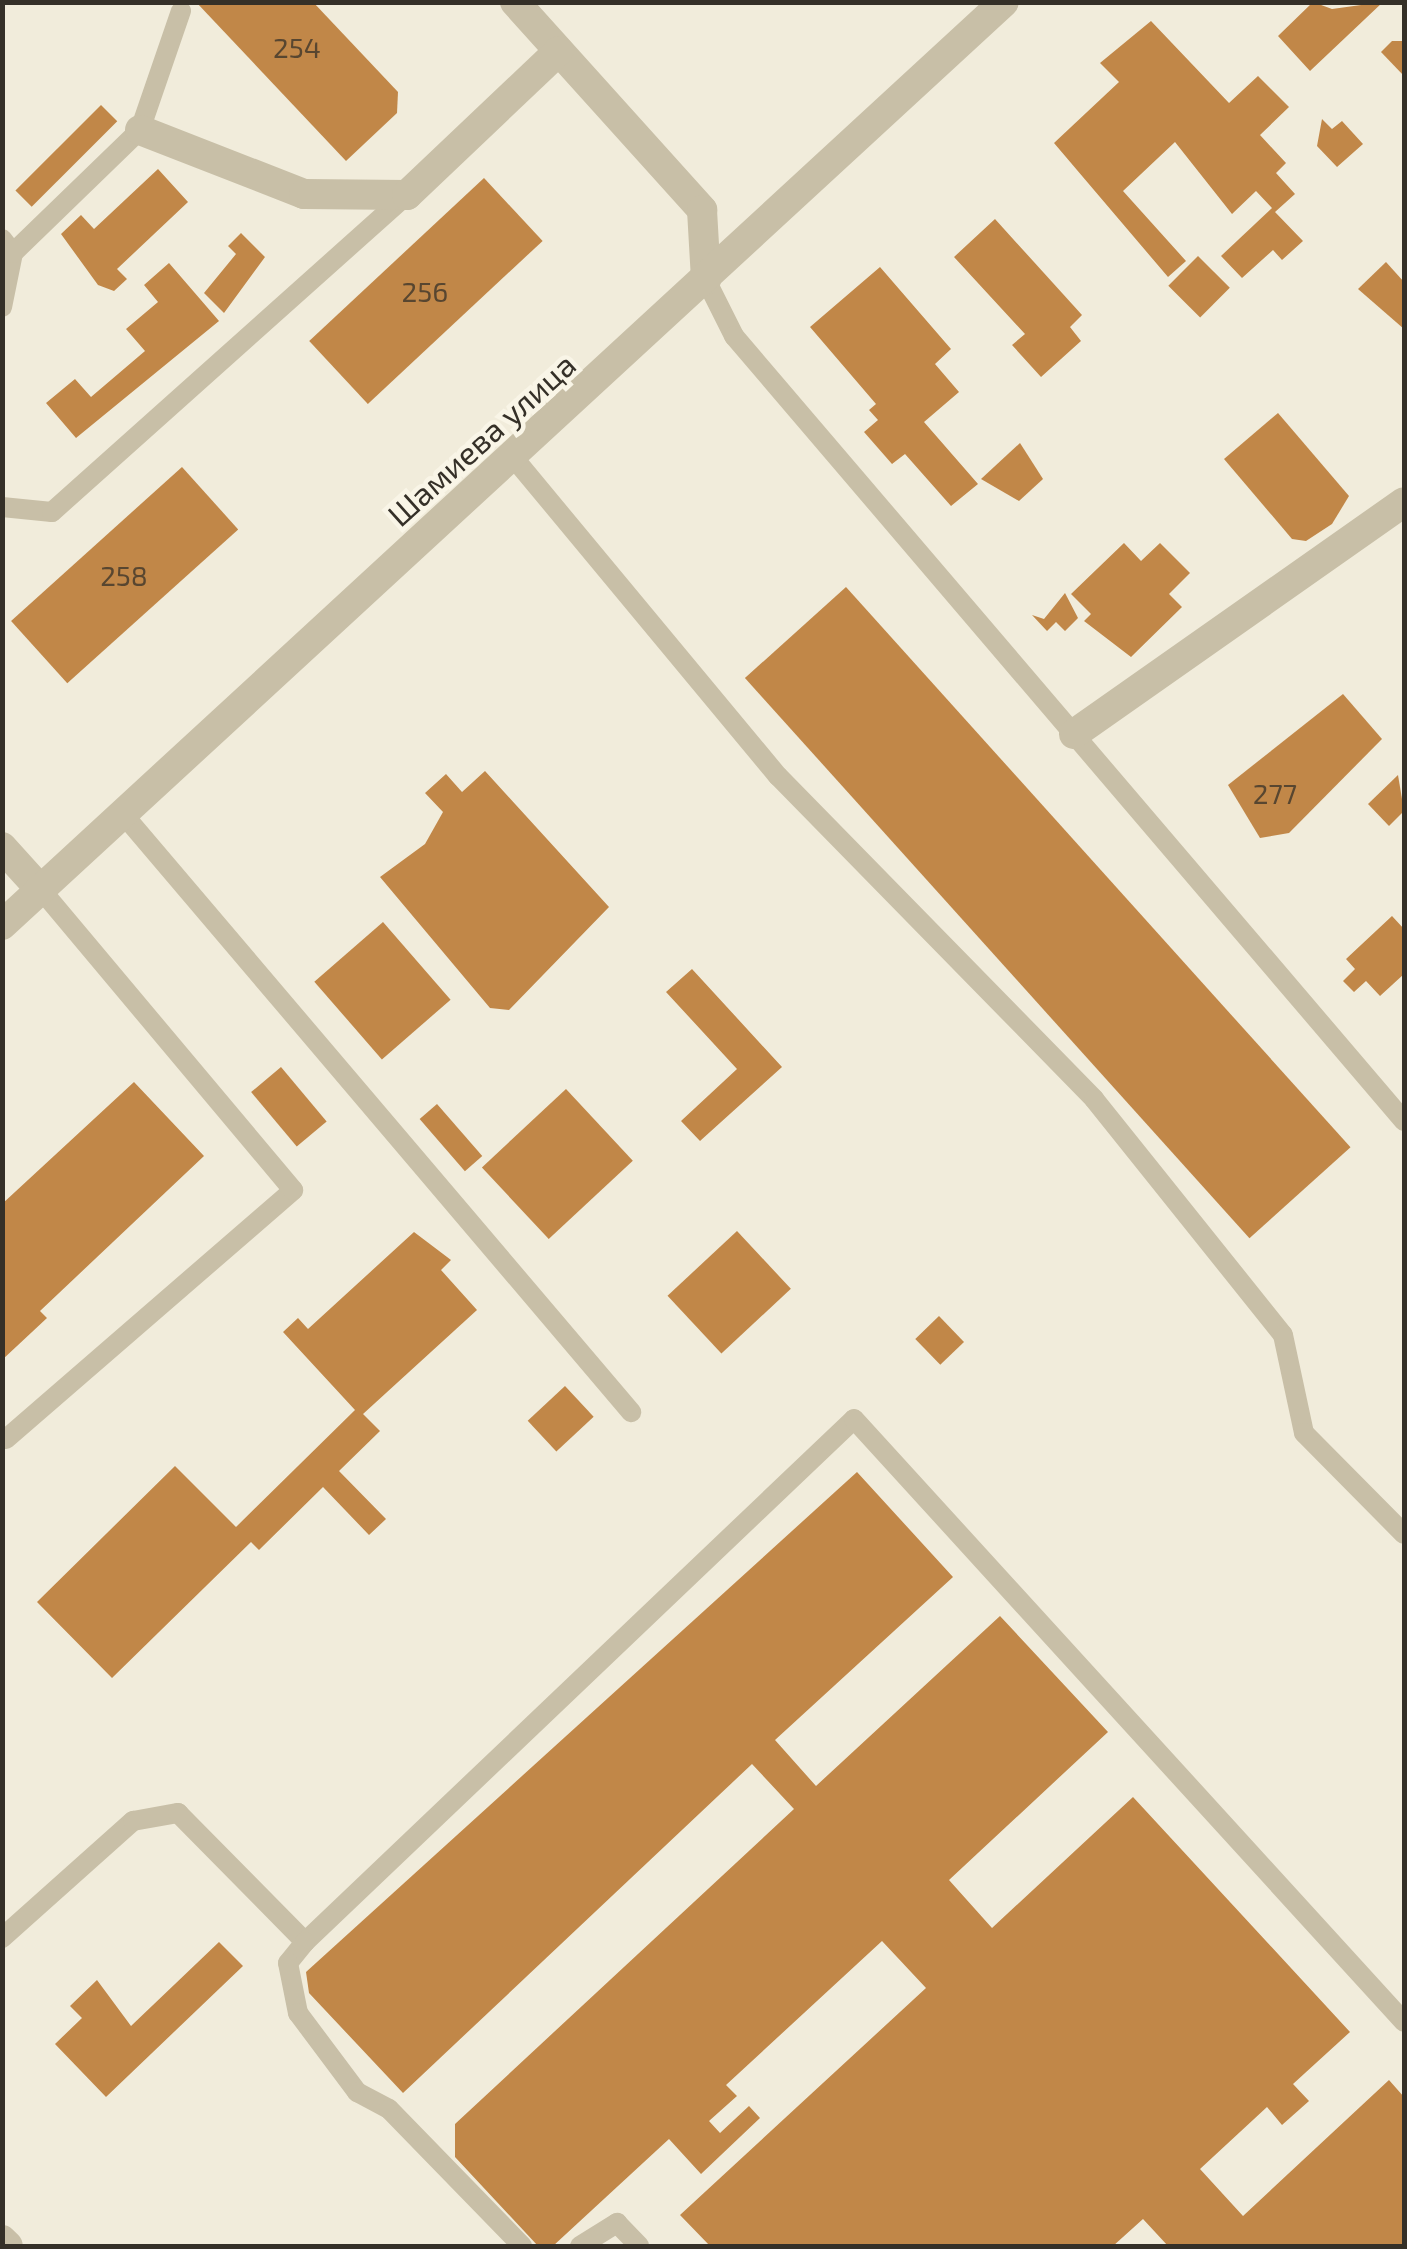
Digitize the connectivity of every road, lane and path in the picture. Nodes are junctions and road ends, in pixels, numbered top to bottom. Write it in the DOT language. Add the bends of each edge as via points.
graph roads {
  1 [pos="515,2"];
  2 [pos="1004,2"];
  3 [pos="181,12"];
  4 [pos="559,51"];
  5 [pos="140,130"];
  6 [pos="406,195"];
  7 [pos="8,246"];
  8 [pos="706,280"];
  9 [pos="2,307"];
  10 [pos="513,457"];
  11 [pos="1404,502"];
  12 [pos="2,507"];
  13 [pos="1074,734"];
  14 [pos="122,814"];
  15 [pos="2,847"];
  16 [pos="40,889"];
  17 [pos="2,926"];
  18 [pos="1404,1121"];
  19 [pos="631,1412"];
  20 [pos="6,1439"];
  21 [pos="1404,1534"];
  22 [pos="2,1938"];
  23 [pos="305,1942"];
  24 [pos="1404,2022"];
  25 [pos="2,2240"];
  26 [pos="8,2246"];
  27 [pos="522,2246"];
  28 [pos="580,2246"];
  29 [pos="639,2246"];
  1 -- 4 [label="street"];
  2 -- 8 [label="street, Шамиева улица"];
  3 -- 5 [label="lane"];
  4 -- 6 [label="street"];
  4 -- 8 [label="street" via="702,210"];
  5 -- 6 [label="street" via="304,194"];
  5 -- 7 [label="lane"];
  6 -- 12 [label="lane" via="52,512"];
  7 -- 9 [label="lane"];
  8 -- 10 [label="street, Шамиева улица"];
  8 -- 13 [label="lane" via="734,336"];
  10 -- 14 [label="street, Шамиева улица"];
  10 -- 21 [label="lane" via="778,776 1094,1099 1283,1334 1304,1433"];
  11 -- 13 [label="street"];
  13 -- 18 [label="lane"];
  14 -- 16 [label="street, Шамиева улица"];
  14 -- 19 [label="lane"];
  15 -- 16 [label="street"];
  16 -- 17 [label="street, Шамиева улица"];
  16 -- 20 [label="lane" via="293,1190"];
  22 -- 23 [label="lane" via="133,1821 178,1812"];
  23 -- 24 [label="lane" via="854,1418"];
  23 -- 27 [label="lane" via="288,1963 298,2013 358,2092 389,2108"];
  25 -- 26 [label="street"];
  28 -- 29 [label="lane" via="617,2223"];
}
